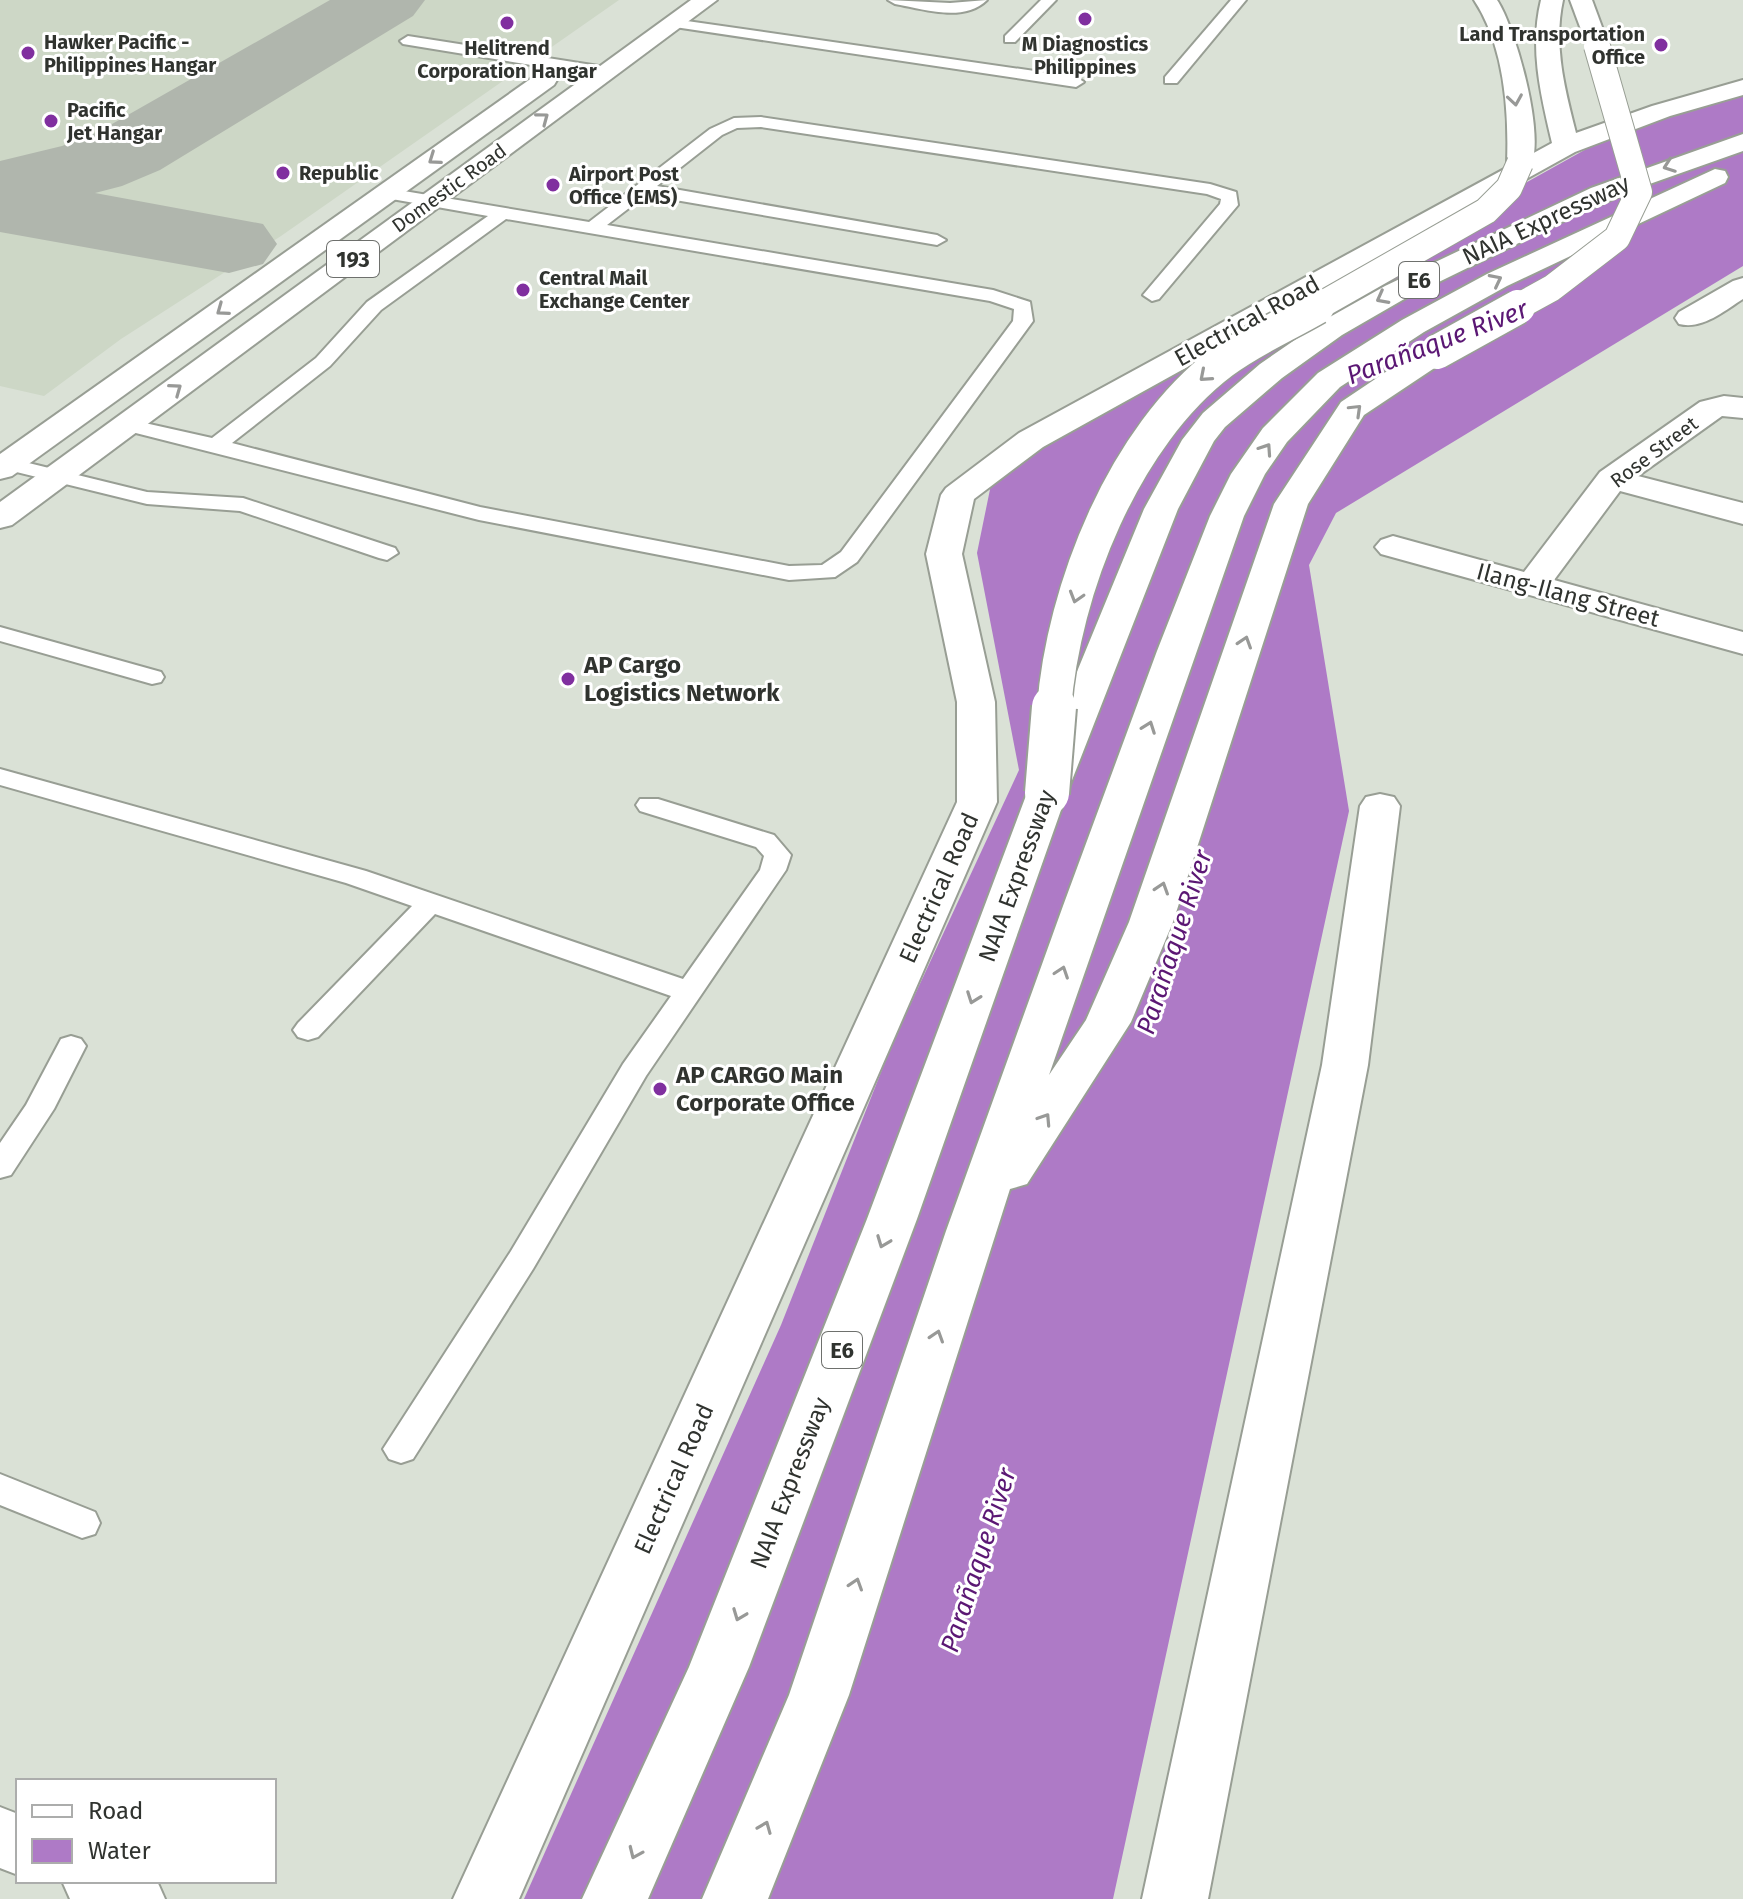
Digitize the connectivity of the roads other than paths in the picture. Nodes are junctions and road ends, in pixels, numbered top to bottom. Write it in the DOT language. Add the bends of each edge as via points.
graph roads {
  1 [pos="706,0"];
  2 [pos="895,0"];
  3 [pos="980,0"];
  4 [pos="1049,0"];
  5 [pos="1239,0"];
  6 [pos="1485,0"];
  7 [pos="1552,0"];
  8 [pos="1581,0"];
  9 [pos="673,23"];
  10 [pos="1010,39"];
  11 [pos="408,41"];
  12 [pos="600,41"];
  13 [pos="565,66"];
  14 [pos="605,72"];
  15 [pos="1171,80"];
  16 [pos="1076,82"];
  17 [pos="1743,87"];
  18 [pos="1743,142"];
  19 [pos="1566,146"];
  20 [pos="1743,167"];
  21 [pos="642,189"];
  22 [pos="386,193"];
  23 [pos="432,201"];
  24 [pos="503,213"];
  25 [pos="591,229"];
  26 [pos="937,240"];
  27 [pos="1743,287"];
  28 [pos="1152,295"];
  29 [pos="1690,318"];
  30 [pos="1734,407"];
  31 [pos="127,425"];
  32 [pos="216,445"];
  33 [pos="3,464"];
  34 [pos="59,475"];
  35 [pos="1612,479"];
  36 [pos="1743,514"];
  37 [pos="0,518"];
  38 [pos="1393,547"];
  39 [pos="387,553"];
  40 [pos="1532,585"];
  41 [pos="0,634"];
  42 [pos="1743,643"];
  43 [pos="152,677"];
  44 [pos="0,777"];
  45 [pos="1047,793"];
  46 [pos="649,805"];
  47 [pos="1380,806"];
  48 [pos="430,903"];
  49 [pos="687,991"];
  50 [pos="308,1030"];
  51 [pos="71,1046"];
  52 [pos="0,1167"];
  53 [pos="971,1231"];
  54 [pos="401,1449"];
  55 [pos="0,1489"];
  56 [pos="82,1523"];
  57 [pos="98,1883"];
  58 [pos="132,1899"];
  59 [pos="486,1899"];
  60 [pos="615,1899"];
  61 [pos="735,1899"];
  62 [pos="1175,1899"];
  1 -- 9 [label="main road, Domestic Road / 193"];
  2 -- 3 [label="lane" via="956,7"];
  4 -- 10 [label="lane"];
  5 -- 15 [label="lane"];
  6 -- 45 [label="main road, one-way, bridge" via="1505,40 1520,139 1515,178 1499,199 1470,221 1223,361 1157,428 1111,500 1075,599 1057,664"];
  7 -- 19 [label="main road" via="1552,92"];
  53 -- 8 [label="main road, one-way, bridge" via="1108,1022 1151,922 1291,504 1352,409 1437,352 1552,288 1617,238 1639,192"];
  9 -- 14 [label="main road, Domestic Road / 193"];
  9 -- 16 [label="lane"];
  11 -- 13 [label="lane"];
  12 -- 13 [label="main road, Domestic Road / 193"];
  13 -- 14 [label="lane"];
  13 -- 22 [label="main road, Domestic Road / 193, one-way"];
  23 -- 14 [label="main road, Domestic Road / 193, one-way"];
  17 -- 19 [label="main road, Electrical Road"];
  18 -- 45 [label="main road, NAIA Expressway / E6, one-way, bridge" via="1569,205 1381,298 1277,365 1212,423 1161,509"];
  19 -- 59 [label="main road, Electrical Road" via="1031,440 958,495 944,554 976,702 977,802"];
  53 -- 20 [label="main road, NAIA Expressway / E6, one-way" via="1227,516 1275,435 1329,380 1413,326 1608,225"];
  21 -- 25 [label="lane"];
  21 -- 26 [label="lane"];
  21 -- 28 [label="lane" via="716,132 734,123 761,122 1230,196 1229,205"];
  22 -- 23 [label="lane"];
  22 -- 33 [label="main road, Domestic Road / 193, one-way"];
  23 -- 24 [label="lane"];
  31 -- 23 [label="main road, Domestic Road / 193, one-way"];
  24 -- 25 [label="lane"];
  24 -- 32 [label="lane" via="374,306 323,362"];
  25 -- 32 [label="lane" via="993,296 1023,306 1023,321 849,557 827,572 789,573 479,513"];
  27 -- 29 [label="main road"];
  30 -- 35 [label="main road, Rose Street" via="1711,409"];
  31 -- 32 [label="lane"];
  31 -- 34 [label="main road, Domestic Road / 193"];
  33 -- 34 [label="lane"];
  34 -- 37 [label="main road, Domestic Road / 193"];
  34 -- 39 [label="lane" via="147,498 243,505"];
  35 -- 36 [label="main road"];
  35 -- 40 [label="main road, Rose Street"];
  38 -- 40 [label="main road, Ilang-Ilang Street"];
  40 -- 42 [label="main road, Ilang-Ilang Street"];
  41 -- 43 [label="lane"];
  44 -- 48 [label="lane" via="356,877"];
  45 -- 60 [label="main road, NAIA Expressway / E6, one-way" via="892,1219 719,1667"];
  46 -- 49 [label="lane" via="765,841 778,855 773,870"];
  47 -- 62 [label="main road" via="1345,1065"];
  48 -- 49 [label="lane"];
  48 -- 50 [label="lane"];
  49 -- 54 [label="lane"];
  51 -- 52 [label="lane" via="39,1109"];
  61 -- 53 [label="main road, NAIA Expressway / E6, one-way" via="819,1695"];
  55 -- 56 [label="lane"];
  57 -- 58 [label="main road"];
}
